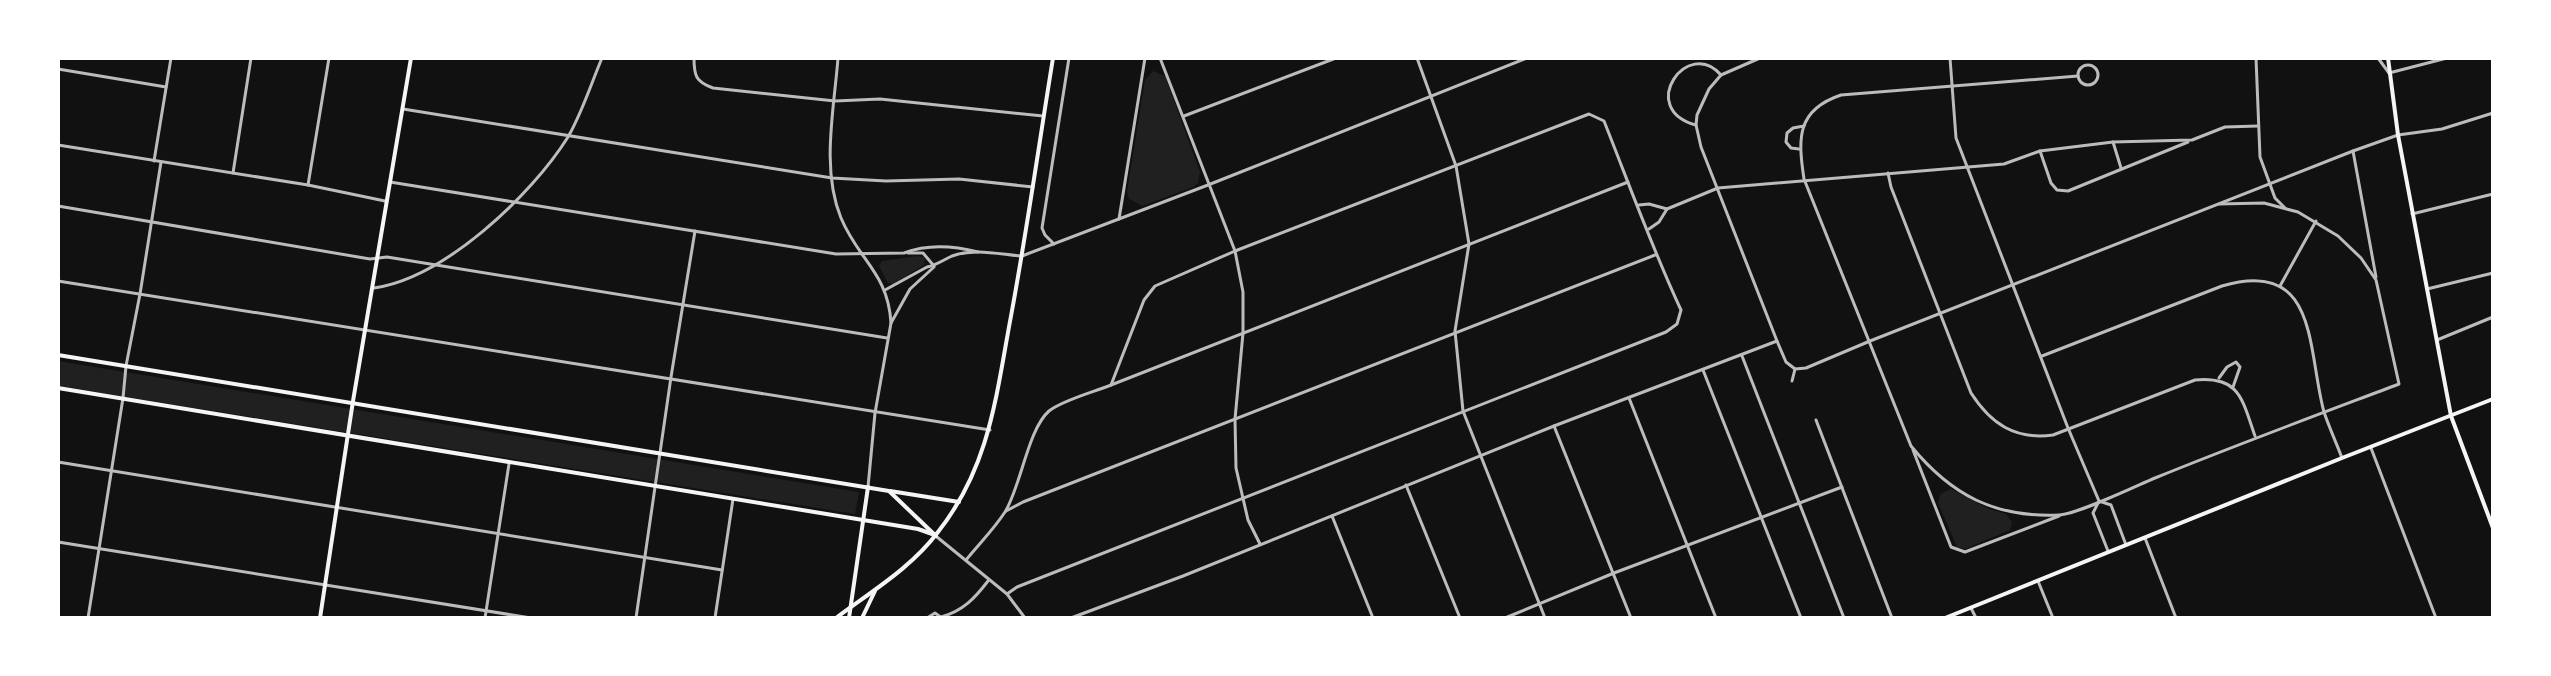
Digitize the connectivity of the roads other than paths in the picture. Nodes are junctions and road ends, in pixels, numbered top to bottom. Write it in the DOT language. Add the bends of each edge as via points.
graph roads {
  1 [pos="171,58"];
  2 [pos="251,58"];
  3 [pos="329,58"];
  4 [pos="411,58"];
  5 [pos="602,58"];
  6 [pos="694,58"];
  7 [pos="838,58"];
  8 [pos="1053,58"];
  9 [pos="1069,58"];
  10 [pos="1145,58"];
  11 [pos="1160,58"];
  12 [pos="1336,58"];
  13 [pos="1417,58"];
  14 [pos="1527,58"];
  15 [pos="1760,58"];
  16 [pos="1950,58"];
  17 [pos="2256,58"];
  18 [pos="2378,58"];
  19 [pos="2388,58"];
  20 [pos="2447,58"];
  21 [pos="58,69"];
  22 [pos="2389,73"];
  23 [pos="1721,75"];
  24 [pos="2078,76"];
  25 [pos="1952,86"];
  26 [pos="166,87"];
  27 [pos="1431,96"];
  28 [pos="835,101"];
  29 [pos="403,109"];
  30 [pos="2493,113"];
  31 [pos="1043,116"];
  32 [pos="1184,116"];
  33 [pos="1696,125"];
  34 [pos="1804,126"];
  35 [pos="2258,126"];
  36 [pos="569,135"];
  37 [pos="2398,135"];
  38 [pos="2192,140"];
  39 [pos="2113,142"];
  40 [pos="58,145"];
  41 [pos="1800,149"];
  42 [pos="2040,151"];
  43 [pos="2353,151"];
  44 [pos="154,161"];
  45 [pos="161,162"];
  46 [pos="1456,166"];
  47 [pos="1966,167"];
  48 [pos="2121,168"];
  49 [pos="233,173"];
  50 [pos="1888,173"];
  51 [pos="832,178"];
  52 [pos="1804,179"];
  53 [pos="390,182"];
  54 [pos="1628,182"];
  55 [pos="2269,183"];
  56 [pos="308,185"];
  57 [pos="1208,185"];
  58 [pos="1033,187"];
  59 [pos="1718,188"];
  60 [pos="2493,194"];
  61 [pos="387,201"];
  62 [pos="516,202"];
  63 [pos="2219,204"];
  64 [pos="1638,205"];
  65 [pos="58,206"];
  66 [pos="2285,208"];
  67 [pos="1667,209"];
  68 [pos="2412,214"];
  69 [pos="1119,219"];
  70 [pos="2316,221"];
  71 [pos="151,223"];
  72 [pos="1648,230"];
  73 [pos="695,231"];
  74 [pos="1054,244"];
  75 [pos="1469,244"];
  76 [pos="1235,251"];
  77 [pos="978,252"];
  78 [pos="904,253"];
  79 [pos="862,255"];
  80 [pos="1655,255"];
  81 [pos="1022,256"];
  82 [pos="378,258"];
  83 [pos="434,265"];
  84 [pos="934,266"];
  85 [pos="2493,273"];
  86 [pos="2376,280"];
  87 [pos="58,281"];
  88 [pos="2013,285"];
  89 [pos="2280,286"];
  90 [pos="374,288"];
  91 [pos="2427,289"];
  92 [pos="885,290"];
  93 [pos="140,294"];
  94 [pos="682,305"];
  95 [pos="1942,313"];
  96 [pos="2493,317"];
  97 [pos="891,323"];
  98 [pos="367,331"];
  99 [pos="1455,331"];
  100 [pos="1243,333"];
  101 [pos="887,338"];
  102 [pos="2437,340"];
  103 [pos="1777,341"];
  104 [pos="1870,341"];
  105 [pos="58,355"];
  106 [pos="1742,356"];
  107 [pos="2042,356"];
  108 [pos="126,366"];
  109 [pos="1795,369"];
  110 [pos="1703,370"];
  111 [pos="671,377"];
  112 [pos="2219,379"];
  113 [pos="1792,381"];
  114 [pos="1111,385"];
  115 [pos="2233,387"];
  116 [pos="58,388"];
  117 [pos="1629,397"];
  118 [pos="123,398"];
  119 [pos="2493,399"];
  120 [pos="353,401"];
  121 [pos="1463,411"];
  122 [pos="2325,412"];
  123 [pos="875,413"];
  124 [pos="2451,416"];
  125 [pos="1235,419"];
  126 [pos="1816,420"];
  127 [pos="1554,426"];
  128 [pos="2068,428"];
  129 [pos="990,430"];
  130 [pos="2255,437"];
  131 [pos="348,438"];
  132 [pos="1911,446"];
  133 [pos="2371,448"];
  134 [pos="659,453"];
  135 [pos="1480,456"];
  136 [pos="2342,458"];
  137 [pos="509,461"];
  138 [pos="58,462"];
  139 [pos="111,471"];
  140 [pos="1406,485"];
  141 [pos="656,486"];
  142 [pos="868,487"];
  143 [pos="1842,487"];
  144 [pos="889,491"];
  145 [pos="733,499"];
  146 [pos="1242,500"];
  147 [pos="2099,501"];
  148 [pos="959,502"];
  149 [pos="1799,502"];
  150 [pos="338,508"];
  151 [pos="1006,511"];
  152 [pos="2063,515"];
  153 [pos="1332,516"];
  154 [pos="1762,517"];
  155 [pos="862,521"];
  156 [pos="2493,528"];
  157 [pos="498,534"];
  158 [pos="936,536"];
  159 [pos="2145,538"];
  160 [pos="58,542"];
  161 [pos="1260,544"];
  162 [pos="2126,546"];
  163 [pos="1688,547"];
  164 [pos="99,549"];
  165 [pos="2109,553"];
  166 [pos="646,558"];
  167 [pos="966,560"];
  168 [pos="722,570"];
  169 [pos="1614,573"];
  170 [pos="988,581"];
  171 [pos="2038,581"];
  172 [pos="326,585"];
  173 [pos="875,590"];
  174 [pos="1007,594"];
  175 [pos="1540,605"];
  176 [pos="850,607"];
  177 [pos="1971,608"];
  178 [pos="486,611"];
  179 [pos="941,617"];
  180 [pos="88,618"];
  181 [pos="320,618"];
  182 [pos="485,618"];
  183 [pos="531,618"];
  184 [pos="636,618"];
  185 [pos="715,618"];
  186 [pos="836,618"];
  187 [pos="849,618"];
  188 [pos="862,618"];
  189 [pos="927,618"];
  190 [pos="1025,618"];
  191 [pos="1071,618"];
  192 [pos="1373,618"];
  193 [pos="1460,618"];
  194 [pos="1505,618"];
  195 [pos="1545,618"];
  196 [pos="1631,618"];
  197 [pos="1716,618"];
  198 [pos="1801,618"];
  199 [pos="1844,618"];
  200 [pos="1892,618"];
  201 [pos="1945,618"];
  202 [pos="1976,618"];
  203 [pos="2053,618"];
  204 [pos="2176,618"];
  205 [pos="2436,618"];
  1 -- 26 [label="street"];
  2 -- 49 [label="street"];
  3 -- 56 [label="street"];
  4 -- 29 [label="main road"];
  5 -- 36 [label="street"];
  6 -- 28 [label="street" via="702,85"];
  7 -- 28 [label="street"];
  8 -- 31 [label="main road"];
  9 -- 74 [label="street" via="1042,228"];
  10 -- 69 [label="street"];
  11 -- 32 [label="street"];
  12 -- 32 [label="street"];
  13 -- 27 [label="street"];
  14 -- 27 [label="street"];
  15 -- 23 [label="street"];
  16 -- 25 [label="street"];
  17 -- 35 [label="street"];
  18 -- 22 [label="street"];
  19 -- 22 [label="main road"];
  20 -- 22 [label="street"];
  21 -- 26 [label="street"];
  22 -- 37 [label="main road"];
  23 -- 33 [label="street" via="1702,102"];
  23 -- 33 [label="street" via="1714,67 1696,63 1677,73 1671,84 1668,103 1674,113 1682,122"];
  24 -- 24 [label="street" via="2091,85 2099,74 2089,64"];
  24 -- 25 [label="street"];
  25 -- 34 [label="street" via="1841,95 1825,100"];
  25 -- 47 [label="street" via="1956,138"];
  26 -- 44 [label="street"];
  27 -- 46 [label="street"];
  27 -- 57 [label="street"];
  28 -- 31 [label="street" via="880,99"];
  28 -- 51 [label="street"];
  29 -- 36 [label="street"];
  29 -- 53 [label="main road"];
  30 -- 37 [label="street" via="2442,129"];
  31 -- 58 [label="main road"];
  32 -- 57 [label="street"];
  33 -- 59 [label="street"];
  34 -- 41 [label="street"];
  34 -- 41 [label="street" via="1787,133 1786,142"];
  35 -- 38 [label="street" via="2225,127"];
  35 -- 55 [label="street"];
  36 -- 51 [label="street"];
  36 -- 62 [label="street"];
  37 -- 43 [label="street"];
  37 -- 68 [label="main road"];
  38 -- 39 [label="street"];
  38 -- 48 [label="street"];
  39 -- 42 [label="street"];
  39 -- 48 [label="street"];
  40 -- 44 [label="street"];
  41 -- 52 [label="street"];
  42 -- 47 [label="street" via="2004,164"];
  42 -- 48 [label="street" via="2057,190 2068,191"];
  43 -- 55 [label="street"];
  43 -- 86 [label="street"];
  44 -- 45 [label="street"];
  45 -- 49 [label="street"];
  45 -- 71 [label="street"];
  46 -- 54 [label="street" via="1589,114 1604,121"];
  46 -- 75 [label="street"];
  46 -- 76 [label="street"];
  47 -- 50 [label="street"];
  47 -- 88 [label="street"];
  49 -- 56 [label="street"];
  50 -- 52 [label="street"];
  50 -- 95 [label="street"];
  51 -- 58 [label="street" via="959,179"];
  51 -- 79 [label="street" via="841,217"];
  52 -- 59 [label="street"];
  52 -- 104 [label="street"];
  53 -- 61 [label="main road"];
  53 -- 62 [label="street"];
  54 -- 64 [label="street"];
  54 -- 75 [label="street"];
  55 -- 63 [label="street"];
  55 -- 66 [label="street"];
  56 -- 61 [label="street"];
  57 -- 69 [label="street"];
  57 -- 76 [label="street"];
  58 -- 81 [label="main road"];
  59 -- 67 [label="street"];
  59 -- 103 [label="street"];
  60 -- 68 [label="street"];
  61 -- 82 [label="main road"];
  62 -- 73 [label="street"];
  62 -- 83 [label="street"];
  63 -- 66 [label="street"];
  63 -- 88 [label="street"];
  64 -- 67 [label="street"];
  64 -- 72 [label="street"];
  65 -- 71 [label="street"];
  66 -- 70 [label="street"];
  67 -- 72 [label="street"];
  68 -- 91 [label="main road"];
  69 -- 74 [label="street"];
  70 -- 86 [label="street" via="2361,258"];
  70 -- 89 [label="street"];
  71 -- 82 [label="street"];
  71 -- 93 [label="street"];
  72 -- 80 [label="street"];
  73 -- 79 [label="street"];
  73 -- 94 [label="street"];
  74 -- 81 [label="street"];
  75 -- 99 [label="street"];
  75 -- 100 [label="street"];
  76 -- 100 [label="street"];
  76 -- 114 [label="street" via="1155,286 1144,300"];
  77 -- 78 [label="street" via="939,247"];
  77 -- 81 [label="street"];
  77 -- 84 [label="street"];
  78 -- 79 [label="street"];
  78 -- 84 [label="street" via="923,253"];
  79 -- 92 [label="street"];
  80 -- 99 [label="street"];
  80 -- 121 [label="street" via="1681,310 1677,324"];
  81 -- 129 [label="main road"];
  82 -- 83 [label="street"];
  82 -- 90 [label="main road"];
  83 -- 90 [label="street"];
  83 -- 94 [label="street"];
  84 -- 92 [label="street"];
  84 -- 97 [label="street" via="910,289"];
  85 -- 91 [label="street"];
  86 -- 122 [label="street" via="2399,384"];
  87 -- 93 [label="street"];
  88 -- 95 [label="street"];
  88 -- 107 [label="street"];
  89 -- 107 [label="street" via="2245,279"];
  89 -- 122 [label="street" via="2302,309"];
  90 -- 98 [label="main road"];
  91 -- 102 [label="main road"];
  92 -- 97 [label="street"];
  93 -- 98 [label="street"];
  93 -- 108 [label="street"];
  94 -- 101 [label="street"];
  94 -- 111 [label="street"];
  95 -- 104 [label="street"];
  95 -- 128 [label="street" via="1971,393 1992,419 2035,437"];
  96 -- 102 [label="street"];
  97 -- 101 [label="street"];
  98 -- 111 [label="street"];
  98 -- 120 [label="main road"];
  99 -- 121 [label="street"];
  99 -- 125 [label="street"];
  100 -- 114 [label="street"];
  100 -- 125 [label="street"];
  101 -- 123 [label="street"];
  102 -- 124 [label="main road"];
  103 -- 106 [label="street"];
  103 -- 109 [label="street"];
  104 -- 109 [label="street"];
  104 -- 132 [label="street"];
  105 -- 108 [label="main road"];
  106 -- 110 [label="street"];
  106 -- 149 [label="street"];
  107 -- 128 [label="street"];
  108 -- 118 [label="street"];
  108 -- 120 [label="main road"];
  109 -- 113 [label="street"];
  110 -- 117 [label="street"];
  110 -- 154 [label="street"];
  111 -- 123 [label="street"];
  111 -- 134 [label="street"];
  112 -- 115 [label="street"];
  112 -- 115 [label="street" via="2236,362 2240,367"];
  112 -- 128 [label="street" via="2195,380"];
  114 -- 151 [label="street" via="1044,417"];
  115 -- 130 [label="street"];
  116 -- 118 [label="main road"];
  117 -- 127 [label="street"];
  117 -- 163 [label="street"];
  118 -- 131 [label="main road"];
  118 -- 139 [label="street"];
  119 -- 124 [label="main road"];
  120 -- 131 [label="main road"];
  120 -- 134 [label="main road"];
  121 -- 135 [label="street"];
  121 -- 146 [label="street"];
  122 -- 130 [label="street"];
  122 -- 136 [label="street"];
  123 -- 129 [label="street"];
  123 -- 142 [label="street"];
  124 -- 133 [label="main road"];
  124 -- 156 [label="main road"];
  125 -- 146 [label="street"];
  125 -- 151 [label="street"];
  126 -- 143 [label="street"];
  127 -- 135 [label="street"];
  127 -- 169 [label="street"];
  128 -- 147 [label="street"];
  129 -- 148 [label="main road"];
  130 -- 147 [label="street"];
  131 -- 137 [label="main road"];
  131 -- 150 [label="main road"];
  132 -- 152 [label="street" via="1967,497 2008,511"];
  132 -- 152 [label="street" via="1951,547 1958,551"];
  133 -- 136 [label="main road"];
  133 -- 205 [label="street"];
  134 -- 141 [label="street"];
  134 -- 142 [label="main road"];
  135 -- 140 [label="street"];
  135 -- 175 [label="street"];
  136 -- 159 [label="main road"];
  137 -- 141 [label="main road"];
  137 -- 157 [label="street"];
  138 -- 139 [label="street"];
  139 -- 150 [label="street"];
  139 -- 164 [label="street"];
  140 -- 153 [label="street"];
  140 -- 193 [label="street"];
  141 -- 145 [label="main road"];
  141 -- 166 [label="street"];
  142 -- 144 [label="main road"];
  142 -- 155 [label="main road"];
  143 -- 149 [label="street"];
  143 -- 200 [label="street"];
  144 -- 148 [label="main road"];
  144 -- 158 [label="main road"];
  145 -- 155 [label="main road"];
  145 -- 168 [label="street"];
  146 -- 161 [label="street"];
  146 -- 174 [label="street"];
  147 -- 152 [label="street"];
  147 -- 162 [label="street" via="2111,505"];
  147 -- 165 [label="street" via="2093,513"];
  148 -- 158 [label="main road"];
  149 -- 154 [label="street"];
  149 -- 199 [label="street"];
  150 -- 157 [label="street"];
  150 -- 172 [label="main road"];
  151 -- 167 [label="street"];
  153 -- 161 [label="street"];
  153 -- 192 [label="street"];
  154 -- 163 [label="street"];
  154 -- 198 [label="street"];
  155 -- 158 [label="main road"];
  155 -- 176 [label="main road"];
  157 -- 166 [label="street"];
  157 -- 178 [label="street"];
  158 -- 167 [label="street"];
  158 -- 173 [label="main road"];
  159 -- 162 [label="main road"];
  159 -- 204 [label="street"];
  160 -- 164 [label="street"];
  161 -- 191 [label="street"];
  162 -- 165 [label="main road"];
  163 -- 169 [label="street"];
  163 -- 197 [label="street"];
  164 -- 172 [label="street"];
  164 -- 180 [label="street"];
  165 -- 171 [label="main road"];
  166 -- 168 [label="street"];
  166 -- 184 [label="street"];
  167 -- 170 [label="street"];
  168 -- 185 [label="street"];
  169 -- 175 [label="street"];
  169 -- 196 [label="street"];
  170 -- 174 [label="street"];
  170 -- 179 [label="street" via="964,607"];
  171 -- 177 [label="main road"];
  171 -- 203 [label="street"];
  172 -- 178 [label="street"];
  172 -- 181 [label="main road"];
  173 -- 176 [label="main road"];
  173 -- 188 [label="main road"];
  174 -- 190 [label="street"];
  175 -- 194 [label="street"];
  175 -- 195 [label="street"];
  176 -- 186 [label="main road"];
  176 -- 187 [label="main road"];
  177 -- 201 [label="main road"];
  177 -- 202 [label="street"];
  178 -- 182 [label="street"];
  178 -- 183 [label="street"];
  179 -- 189 [label="street" via="933,613"];
}
